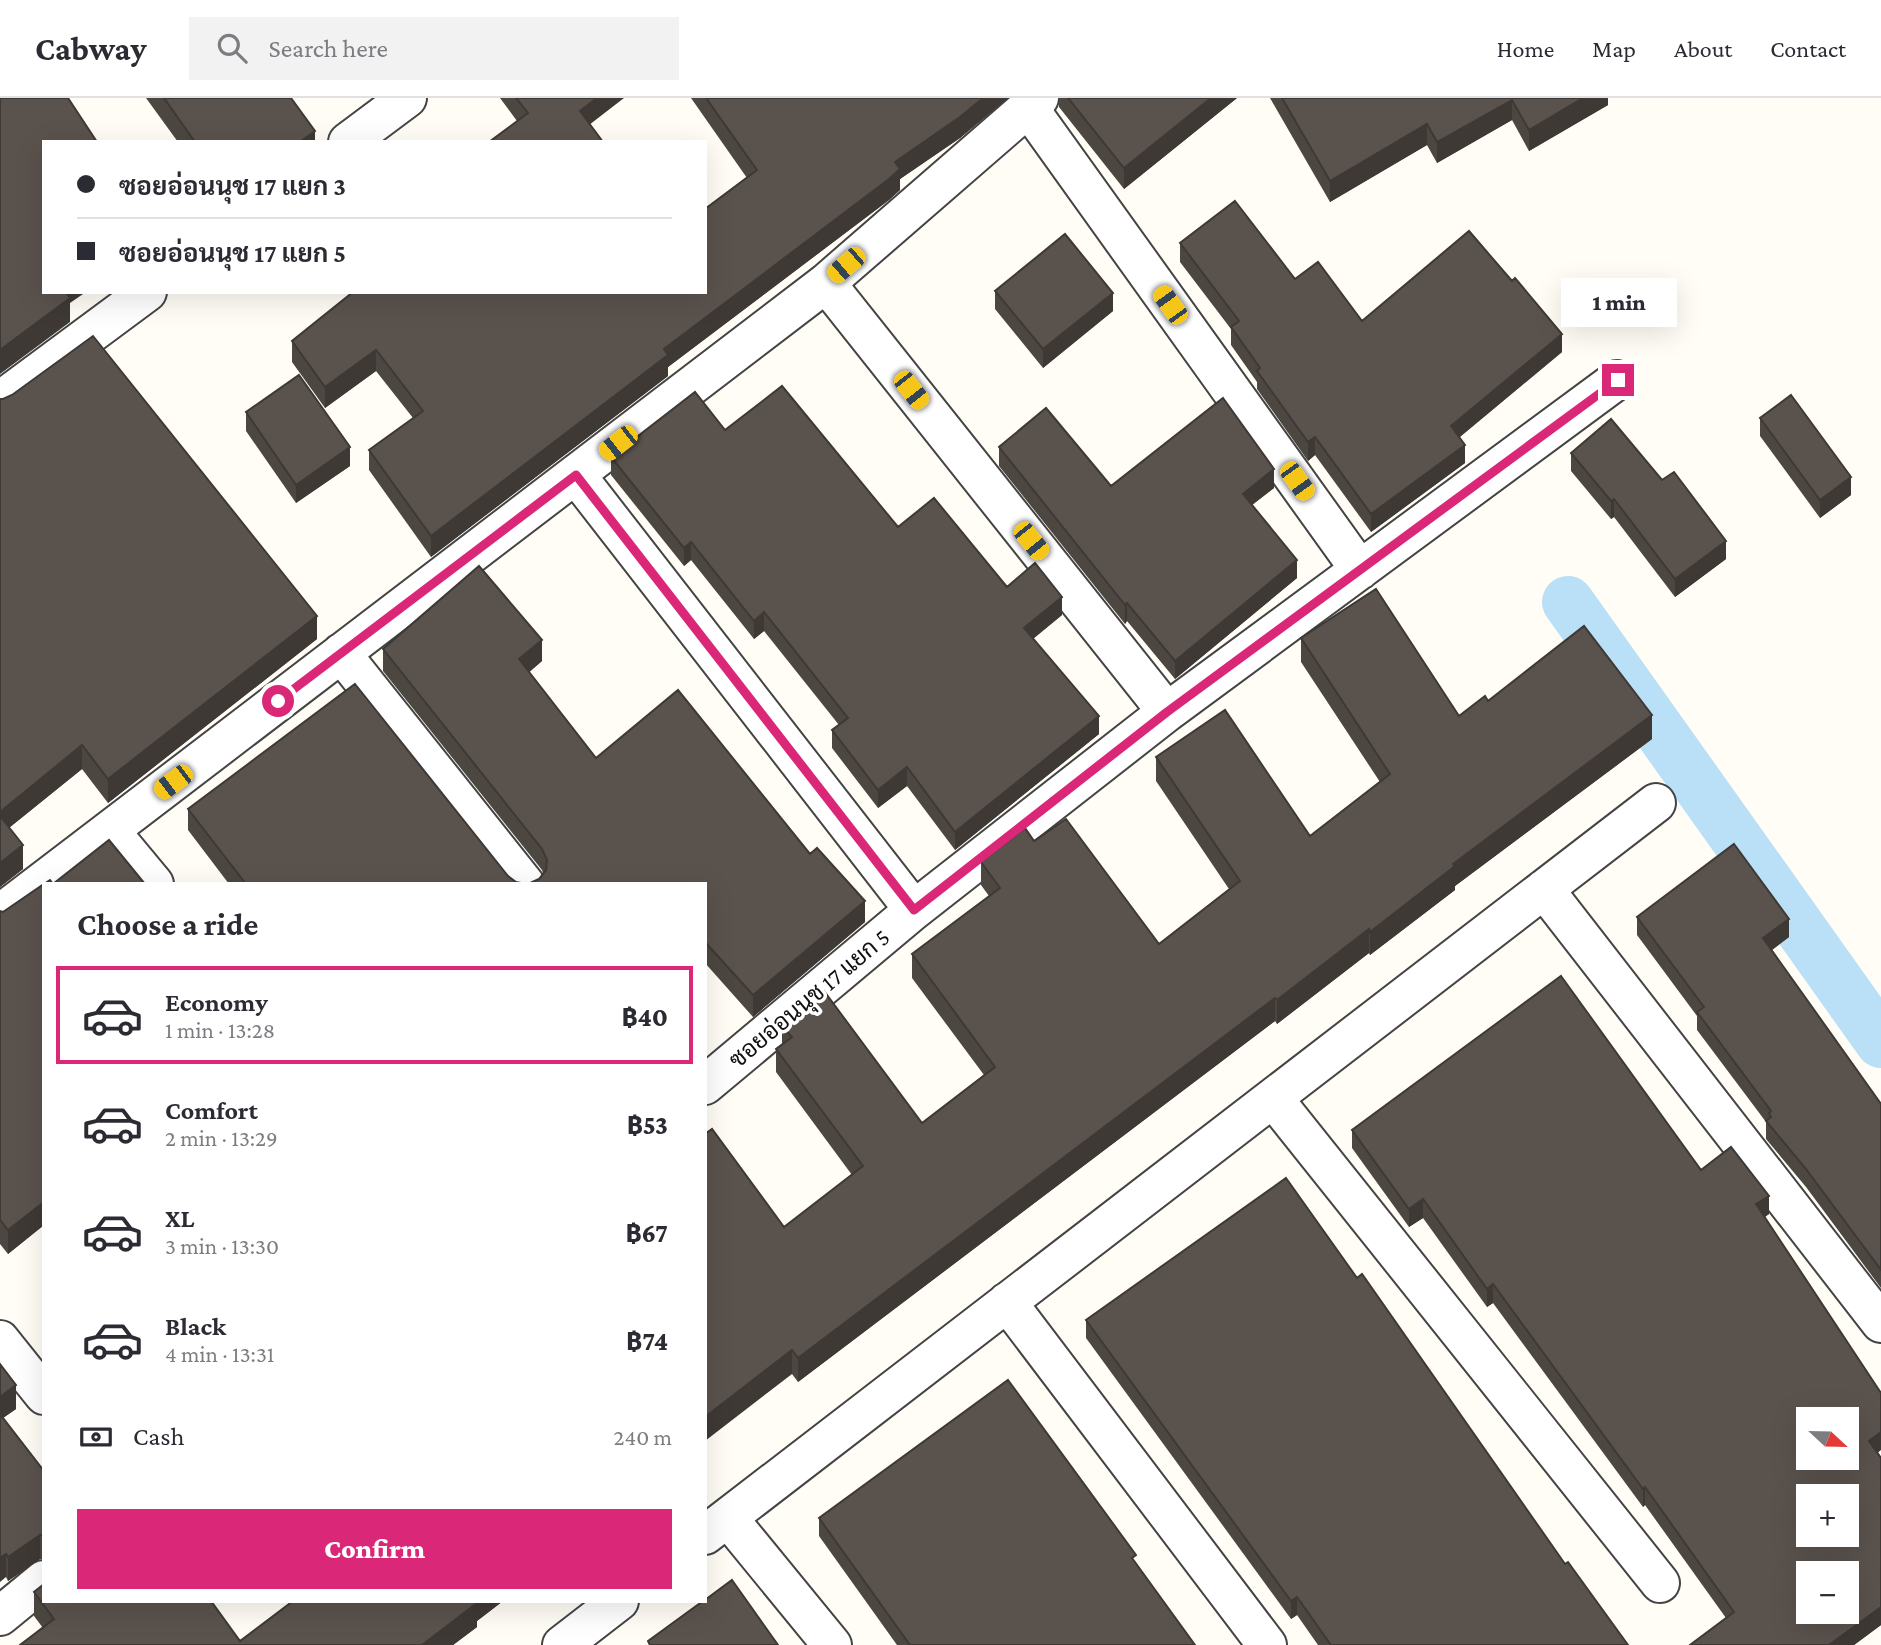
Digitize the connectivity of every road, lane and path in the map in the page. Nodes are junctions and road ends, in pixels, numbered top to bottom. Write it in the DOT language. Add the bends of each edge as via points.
graph roads {
  1 [pos="407,98"];
  2 [pos="1034,103"];
  3 [pos="351,140"];
  4 [pos="825,283"];
  5 [pos="143,294"];
  6 [pos="1618,380"];
  7 [pos="0,401"];
  8 [pos="576,475"];
  9 [pos="1360,569"];
  10 [pos="341,653"];
  11 [pos="1167,712"];
  12 [pos="1656,803"];
  13 [pos="110,831"];
  14 [pos="42,882"];
  15 [pos="42,882"];
  16 [pos="152,882"];
  17 [pos="523,882"];
  18 [pos="1544,889"];
  19 [pos="914,910"];
  20 [pos="0,914"];
  21 [pos="707,1083"];
  22 [pos="1273,1098"];
  23 [pos="1007,1302"];
  24 [pos="1881,1323"];
  25 [pos="0,1340"];
  26 [pos="42,1392"];
  27 [pos="716,1526"];
  28 [pos="42,1582"];
  29 [pos="1660,1583"];
  30 [pos="616,1603"];
  31 [pos="0,1616"];
  32 [pos="562,1645"];
  33 [pos="832,1645"];
  34 [pos="1267,1645"];
  1 -- 3 [label="street"];
  2 -- 4 [label="street"];
  2 -- 9 [label="street"];
  4 -- 8 [label="street"];
  4 -- 11 [label="street"];
  5 -- 7 [label="street"];
  6 -- 9 [label="street, ซอยอ่อนนุช 17 แยก 5"];
  8 -- 10 [label="street"];
  8 -- 19 [label="street"];
  9 -- 11 [label="street, ซอยอ่อนนุช 17 แยก 5"];
  10 -- 13 [label="street"];
  10 -- 17 [label="street"];
  11 -- 19 [label="street, ซอยอ่อนนุช 17 แยก 5"];
  12 -- 18 [label="street"];
  13 -- 14 [label="street"];
  13 -- 16 [label="street"];
  15 -- 20 [label="street"];
  18 -- 22 [label="street"];
  18 -- 24 [label="street"];
  19 -- 21 [label="street, ซอยอ่อนนุช 17 แยก 5"];
  22 -- 23 [label="street"];
  22 -- 29 [label="street"];
  23 -- 27 [label="street"];
  23 -- 34 [label="street"];
  25 -- 26 [label="street"];
  27 -- 33 [label="street"];
  28 -- 31 [label="street"];
  30 -- 32 [label="street"];
}
